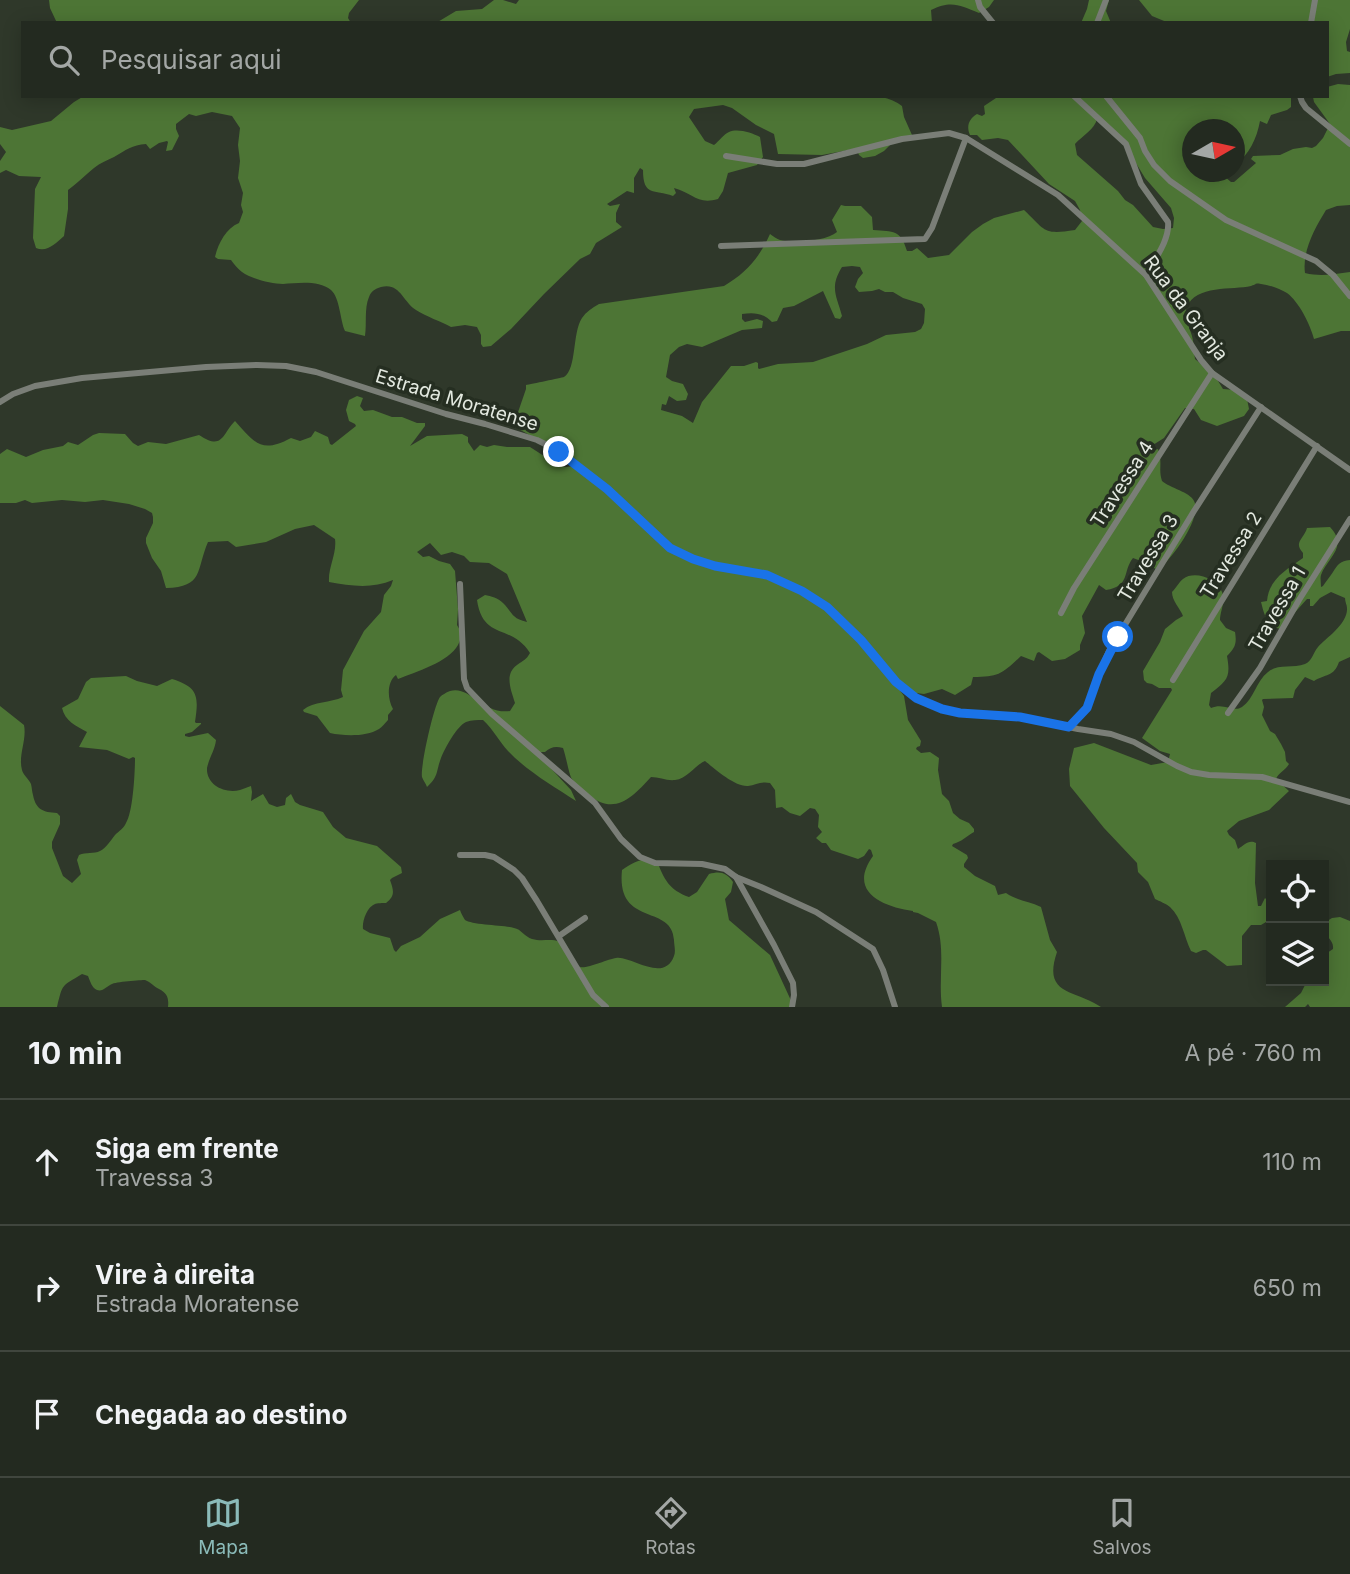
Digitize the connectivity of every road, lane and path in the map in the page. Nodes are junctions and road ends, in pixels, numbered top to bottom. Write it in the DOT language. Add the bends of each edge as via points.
graph roads {
  1 [pos="978,0"];
  2 [pos="1106,0"];
  3 [pos="1315,0"];
  4 [pos="991,21"];
  5 [pos="1098,21"];
  6 [pos="1311,21"];
  7 [pos="1076,98"];
  8 [pos="1108,98"];
  9 [pos="1300,98"];
  10 [pos="966,138"];
  11 [pos="1350,144"];
  12 [pos="726,156"];
  13 [pos="720,246"];
  14 [pos="1146,275"];
  15 [pos="1350,296"];
  16 [pos="1212,373"];
  17 [pos="0,402"];
  18 [pos="1261,407"];
  19 [pos="1317,446"];
  20 [pos="1350,470"];
  21 [pos="1350,519"];
  22 [pos="460,584"];
  23 [pos="1061,613"];
  24 [pos="1172,680"];
  25 [pos="1228,713"];
  26 [pos="1069,727"];
  27 [pos="1350,802"];
  28 [pos="460,855"];
  29 [pos="736,877"];
  30 [pos="585,918"];
  31 [pos="559,936"];
  32 [pos="606,1007"];
  33 [pos="792,1007"];
  34 [pos="895,1007"];
  1 -- 4 [label="street"];
  2 -- 5 [label="street"];
  3 -- 6 [label="street"];
  7 -- 14 [label="street" via="1126,144 1141,184 1168,222 1164,242"];
  8 -- 15 [label="street" via="1170,181 1226,220 1316,261"];
  9 -- 11 [label="street"];
  10 -- 12 [label="street" via="949,133 902,139 804,164"];
  10 -- 13 [label="street" via="925,239"];
  10 -- 14 [label="street, Rua da Granja" via="1058,195"];
  14 -- 16 [label="street, Rua da Granja"];
  16 -- 18 [label="street, Rua da Granja"];
  16 -- 23 [label="street, Travessa 4"];
  17 -- 26 [label="street, Estrada Moratense" via="35,386 82,378 257,365 316,372 537,440 607,489 670,548 715,566 767,575 827,607 916,698 960,713 1020,717"];
  18 -- 19 [label="street, Rua da Granja"];
  18 -- 26 [label="street, Travessa 3" via="1113,644 1087,708"];
  19 -- 20 [label="street, Rua da Granja"];
  19 -- 24 [label="street, Travessa 2"];
  21 -- 25 [label="street, Travessa 1"];
  22 -- 29 [label="street" via="464,679 475,697 586,794 640,857 655,863 711,865"];
  26 -- 27 [label="street, Estrada Moratense" via="1123,737 1191,772 1262,776"];
  28 -- 31 [label="street" via="494,856 514,870"];
  29 -- 33 [label="street" via="793,983"];
  29 -- 34 [label="street" via="816,912 873,949"];
  30 -- 31 [label="street"];
  31 -- 32 [label="street" via="593,995"];
}
